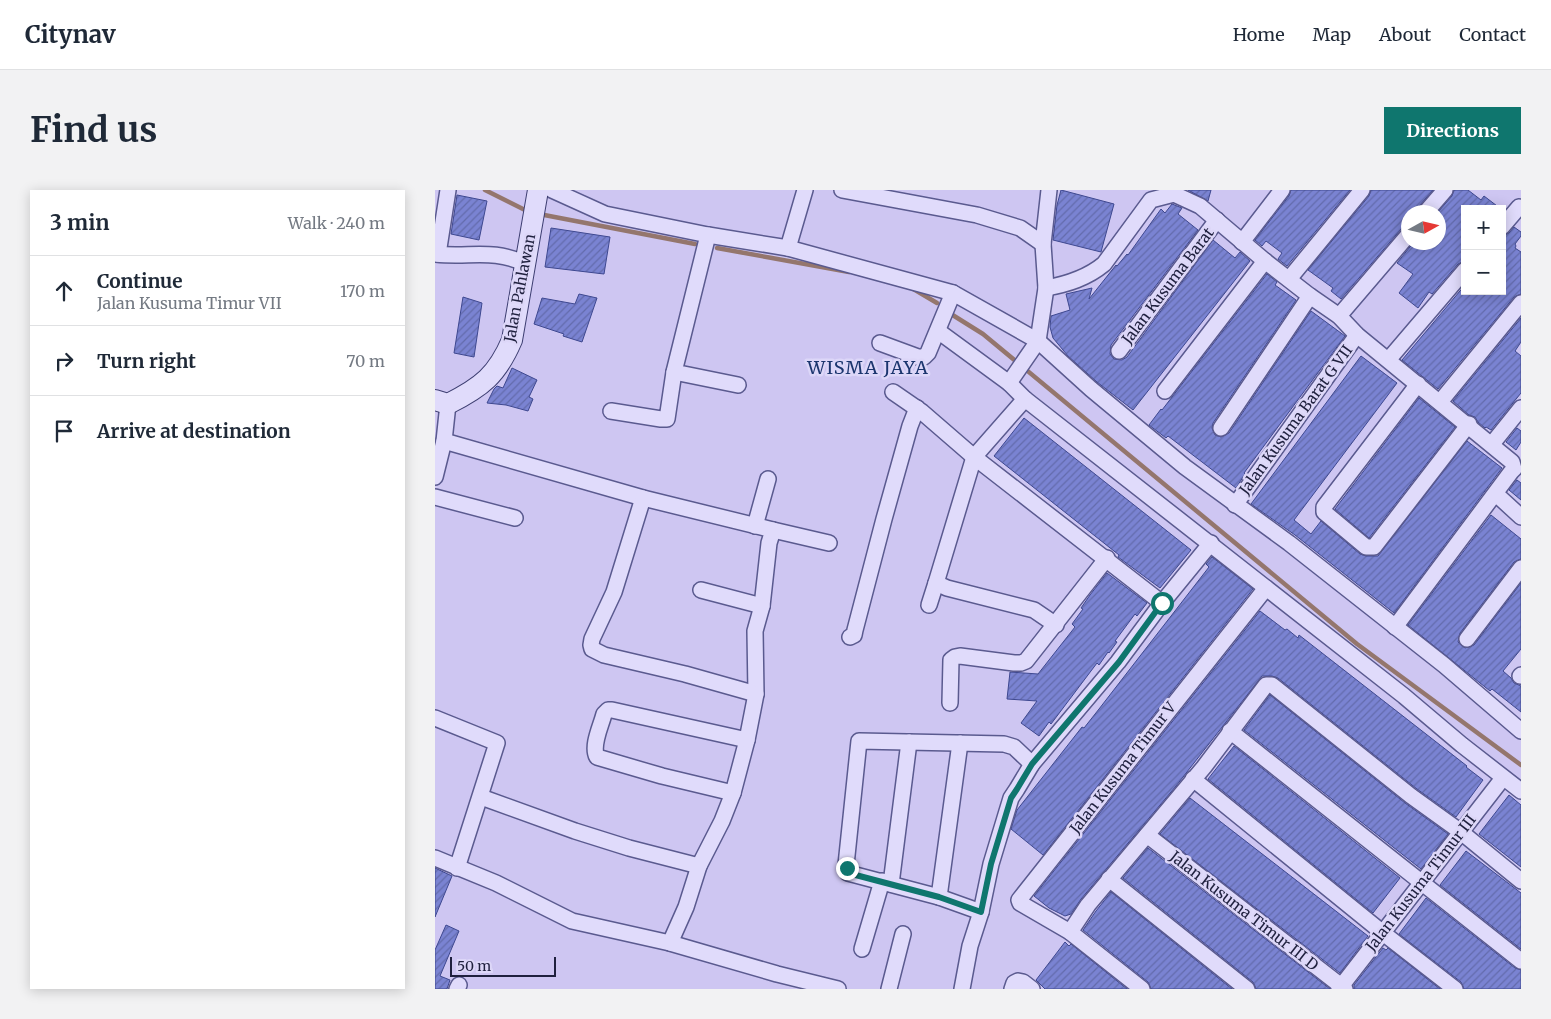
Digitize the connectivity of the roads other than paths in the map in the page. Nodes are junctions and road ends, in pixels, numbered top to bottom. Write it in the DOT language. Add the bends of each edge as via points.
graph roads {
  1 [pos="448,190"];
  2 [pos="538,190"];
  3 [pos="552,190"];
  4 [pos="805,190"];
  5 [pos="842,190"];
  6 [pos="1049,190"];
  7 [pos="1282,190"];
  8 [pos="1362,190"];
  9 [pos="1445,190"];
  10 [pos="1433,205"];
  11 [pos="1520,209"];
  12 [pos="1217,220"];
  13 [pos="1506,223"];
  14 [pos="708,235"];
  15 [pos="1242,242"];
  16 [pos="1401,243"];
  17 [pos="1043,244"];
  18 [pos="788,248"];
  19 [pos="437,254"];
  20 [pos="1265,261"];
  21 [pos="526,264"];
  22 [pos="1461,275"];
  23 [pos="1289,279"];
  24 [pos="1046,288"];
  25 [pos="953,293"];
  26 [pos="1310,296"];
  27 [pos="1521,303"];
  28 [pos="1339,316"];
  29 [pos="938,331"];
  30 [pos="1357,335"];
  31 [pos="1037,341"];
  32 [pos="880,343"];
  33 [pos="1119,351"];
  34 [pos="1389,359"];
  35 [pos="674,372"];
  36 [pos="1012,379"];
  37 [pos="738,384"];
  38 [pos="1418,384"];
  39 [pos="1165,391"];
  40 [pos="893,392"];
  41 [pos="1025,399"];
  42 [pos="442,402"];
  43 [pos="1440,402"];
  44 [pos="917,408"];
  45 [pos="1521,408"];
  46 [pos="611,411"];
  47 [pos="1469,424"];
  48 [pos="1221,428"];
  49 [pos="444,441"];
  50 [pos="1492,444"];
  51 [pos="974,457"];
  52 [pos="435,477"];
  53 [pos="768,479"];
  54 [pos="1495,494"];
  55 [pos="435,497"];
  56 [pos="643,498"];
  57 [pos="1235,505"];
  58 [pos="1521,517"];
  59 [pos="515,518"];
  60 [pos="755,526"];
  61 [pos="773,530"];
  62 [pos="829,543"];
  63 [pos="1211,543"];
  64 [pos="1107,558"];
  65 [pos="1521,568"];
  66 [pos="936,583"];
  67 [pos="1266,588"];
  68 [pos="701,590"];
  69 [pos="1162,603"];
  70 [pos="929,605"];
  71 [pos="762,606"];
  72 [pos="1056,624"];
  73 [pos="1395,627"];
  74 [pos="850,637"];
  75 [pos="1467,639"];
  76 [pos="756,694"];
  77 [pos="950,703"];
  78 [pos="435,718"];
  79 [pos="1230,731"];
  80 [pos="1521,731"];
  81 [pos="747,740"];
  82 [pos="909,742"];
  83 [pos="960,743"];
  84 [pos="1032,764"];
  85 [pos="1503,778"];
  86 [pos="1193,779"];
  87 [pos="1521,791"];
  88 [pos="733,793"];
  89 [pos="481,797"];
  90 [pos="1461,832"];
  91 [pos="1147,835"];
  92 [pos="435,858"];
  93 [pos="699,866"];
  94 [pos="457,868"];
  95 [pos="1109,878"];
  96 [pos="1422,881"];
  97 [pos="1521,881"];
  98 [pos="886,882"];
  99 [pos="939,897"];
  100 [pos="981,912"];
  101 [pos="1070,932"];
  102 [pos="1383,933"];
  103 [pos="903,934"];
  104 [pos="670,943"];
  105 [pos="862,949"];
  106 [pos="1521,961"];
  107 [pos="1342,988"];
  108 [pos="838,989"];
  109 [pos="889,989"];
  110 [pos="962,989"];
  111 [pos="1142,989"];
  112 [pos="1247,989"];
  113 [pos="1455,989"];
  1 -- 19 [label="street"];
  2 -- 21 [label="street, Jalan Pahlawan"];
  3 -- 14 [label="street" via="605,214"];
  4 -- 18 [label="street"];
  5 -- 17 [label="street" via="977,215 1020,228"];
  6 -- 17 [label="street"];
  7 -- 15 [label="street"];
  8 -- 23 [label="street"];
  9 -- 10 [label="street"];
  11 -- 13 [label="street"];
  12 -- 15 [label="street"];
  12 -- 24 [label="street" via="1200,206 1174,194 1151,200 1104,264 1085,278"];
  12 -- 33 [label="street, Jalan Kusuma Barat"];
  14 -- 18 [label="street"];
  14 -- 35 [label="street"];
  15 -- 20 [label="street"];
  16 -- 28 [label="street"];
  17 -- 24 [label="street"];
  18 -- 25 [label="street"];
  19 -- 21 [label="street" via="497,254"];
  20 -- 23 [label="street"];
  20 -- 39 [label="street"];
  21 -- 42 [label="street, Jalan Pahlawan" via="512,340 503,361 472,392"];
  22 -- 34 [label="street"];
  23 -- 26 [label="street"];
  24 -- 31 [label="street"];
  25 -- 29 [label="street"];
  25 -- 31 [label="street"];
  26 -- 28 [label="street"];
  26 -- 48 [label="street"];
  27 -- 43 [label="street"];
  28 -- 30 [label="street"];
  29 -- 32 [label="street" via="924,357"];
  29 -- 36 [label="street"];
  30 -- 34 [label="street"];
  30 -- 57 [label="street, Jalan Kusuma Barat G VII"];
  31 -- 36 [label="street"];
  31 -- 57 [label="street" via="1133,426"];
  34 -- 38 [label="street"];
  35 -- 37 [label="street"];
  35 -- 46 [label="street" via="667,419"];
  36 -- 41 [label="street"];
  38 -- 43 [label="street"];
  38 -- 47 [label="street" via="1324,507 1324,512 1367,547 1373,546"];
  40 -- 44 [label="street"];
  41 -- 51 [label="street"];
  41 -- 63 [label="street"];
  42 -- 49 [label="street"];
  43 -- 47 [label="street"];
  44 -- 51 [label="street"];
  44 -- 74 [label="street" via="854,635"];
  45 -- 50 [label="street"];
  47 -- 50 [label="street"];
  49 -- 52 [label="street"];
  49 -- 56 [label="street"];
  50 -- 54 [label="street" via="1514,465"];
  51 -- 64 [label="street"];
  51 -- 66 [label="street"];
  53 -- 60 [label="street"];
  54 -- 58 [label="street"];
  54 -- 73 [label="street"];
  55 -- 59 [label="street"];
  56 -- 60 [label="street"];
  56 -- 76 [label="street" via="614,592 592,639 592,650"];
  57 -- 73 [label="street" via="1289,543"];
  60 -- 61 [label="street"];
  61 -- 62 [label="street"];
  61 -- 71 [label="street"];
  63 -- 67 [label="street"];
  63 -- 69 [label="street"];
  64 -- 69 [label="street"];
  64 -- 72 [label="street"];
  65 -- 75 [label="street"];
  66 -- 70 [label="street"];
  66 -- 72 [label="street" via="1034,610"];
  67 -- 85 [label="street"];
  67 -- 101 [label="street, Jalan Kusuma Timur V" via="1021,896 1020,903"];
  68 -- 71 [label="street"];
  69 -- 84 [label="street" via="1119,662"];
  71 -- 76 [label="street" via="755,630"];
  72 -- 77 [label="street" via="1021,663 955,657 951,660"];
  73 -- 80 [label="street"];
  76 -- 81 [label="street"];
  78 -- 89 [label="street" via="497,743"];
  79 -- 86 [label="street"];
  79 -- 90 [label="street" via="1262,688 1272,685"];
  79 -- 96 [label="street"];
  81 -- 88 [label="street"];
  81 -- 88 [label="street" via="612,710 605,714 598,739 597,757"];
  82 -- 83 [label="street"];
  82 -- 98 [label="street"];
  82 -- 98 [label="street" via="859,741 847,868 848,873"];
  83 -- 84 [label="street" via="1014,747"];
  83 -- 99 [label="street"];
  84 -- 100 [label="street" via="1006,810"];
  85 -- 87 [label="street"];
  85 -- 90 [label="street, Jalan Kusuma Timur III"];
  86 -- 91 [label="street"];
  86 -- 102 [label="street"];
  88 -- 93 [label="street"];
  89 -- 93 [label="street" via="620,845"];
  89 -- 94 [label="street"];
  90 -- 96 [label="street, Jalan Kusuma Timur III"];
  90 -- 97 [label="street"];
  91 -- 95 [label="street"];
  91 -- 107 [label="street, Jalan Kusuma Timur III D"];
  92 -- 94 [label="street"];
  93 -- 104 [label="street"];
  94 -- 104 [label="street" via="496,883 572,921"];
  95 -- 101 [label="street"];
  95 -- 112 [label="street"];
  96 -- 102 [label="street, Jalan Kusuma Timur III"];
  96 -- 106 [label="street"];
  98 -- 99 [label="street"];
  98 -- 105 [label="street"];
  99 -- 100 [label="street"];
  100 -- 110 [label="street" via="970,946"];
  101 -- 111 [label="street"];
  102 -- 107 [label="street, Jalan Kusuma Timur III"];
  102 -- 113 [label="street"];
  103 -- 109 [label="street"];
  104 -- 108 [label="street"];
}
